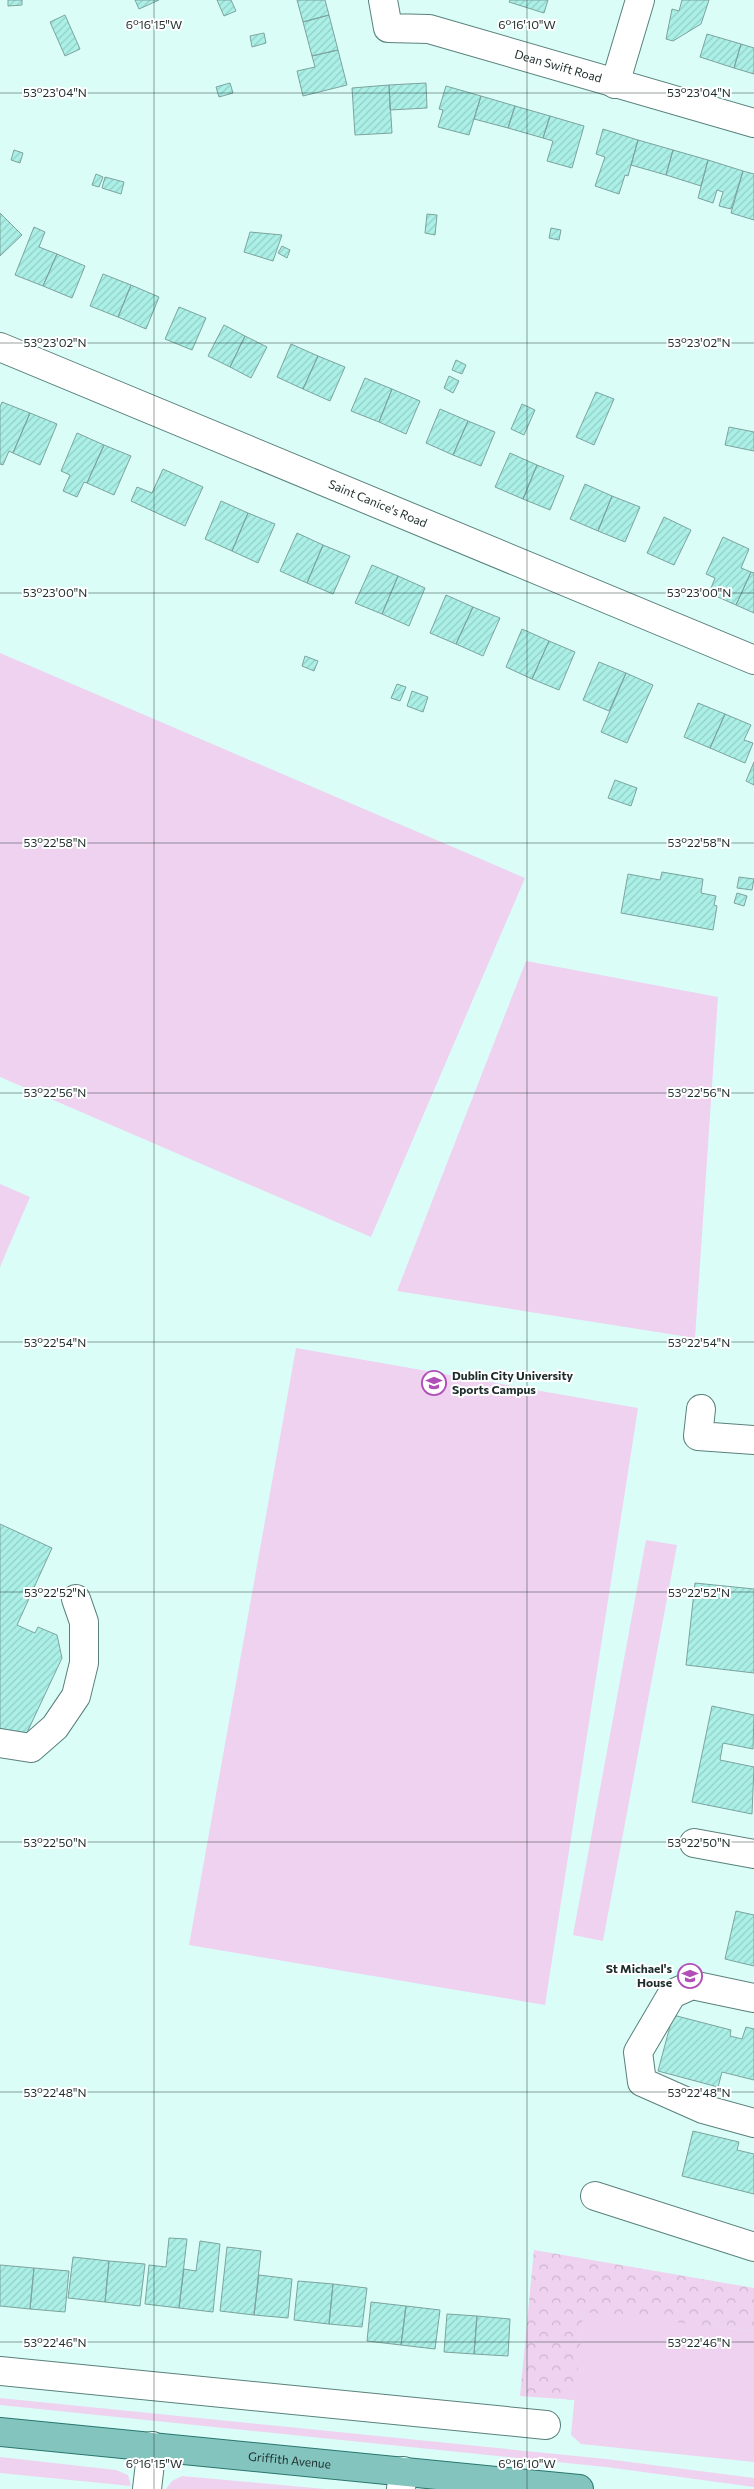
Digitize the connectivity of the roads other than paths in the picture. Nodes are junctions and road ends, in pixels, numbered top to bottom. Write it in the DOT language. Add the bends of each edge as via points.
graph roads {
  1 [pos="384,0"];
  2 [pos="640,0"];
  3 [pos="615,84"];
  4 [pos="754,123"];
  5 [pos="0,347"];
  6 [pos="754,660"];
  7 [pos="701,1409"];
  8 [pos="754,1440"];
  9 [pos="76,1599"];
  10 [pos="0,1743"];
  11 [pos="694,1843"];
  12 [pos="754,1854"];
  13 [pos="754,1998"];
  14 [pos="754,2123"];
  15 [pos="595,2196"];
  16 [pos="754,2247"];
  17 [pos="0,2371"];
  18 [pos="546,2425"];
  19 [pos="0,2432"];
  20 [pos="152,2446"];
  21 [pos="402,2480"];
  22 [pos="147,2489"];
  23 [pos="579,2489"];
  1 -- 3 [label="street, Dean Swift Road" via="388,28 429,29"];
  2 -- 3 [label="street"];
  3 -- 4 [label="street, Dean Swift Road"];
  5 -- 6 [label="street, Saint Canice's Road"];
  7 -- 8 [label="street" via="698,1436"];
  9 -- 10 [label="street" via="84,1622 84,1663 76,1696 56,1726 31,1748"];
  11 -- 12 [label="street"];
  13 -- 14 [label="street" via="692,1985 672,1994 638,2052 642,2082 703,2109"];
  15 -- 16 [label="street"];
  17 -- 18 [label="street"];
  19 -- 20 [label="main road, Griffith Avenue"];
  20 -- 21 [label="main road, Griffith Avenue"];
  20 -- 22 [label="street"];
  21 -- 23 [label="main road, Griffith Avenue"];
}
